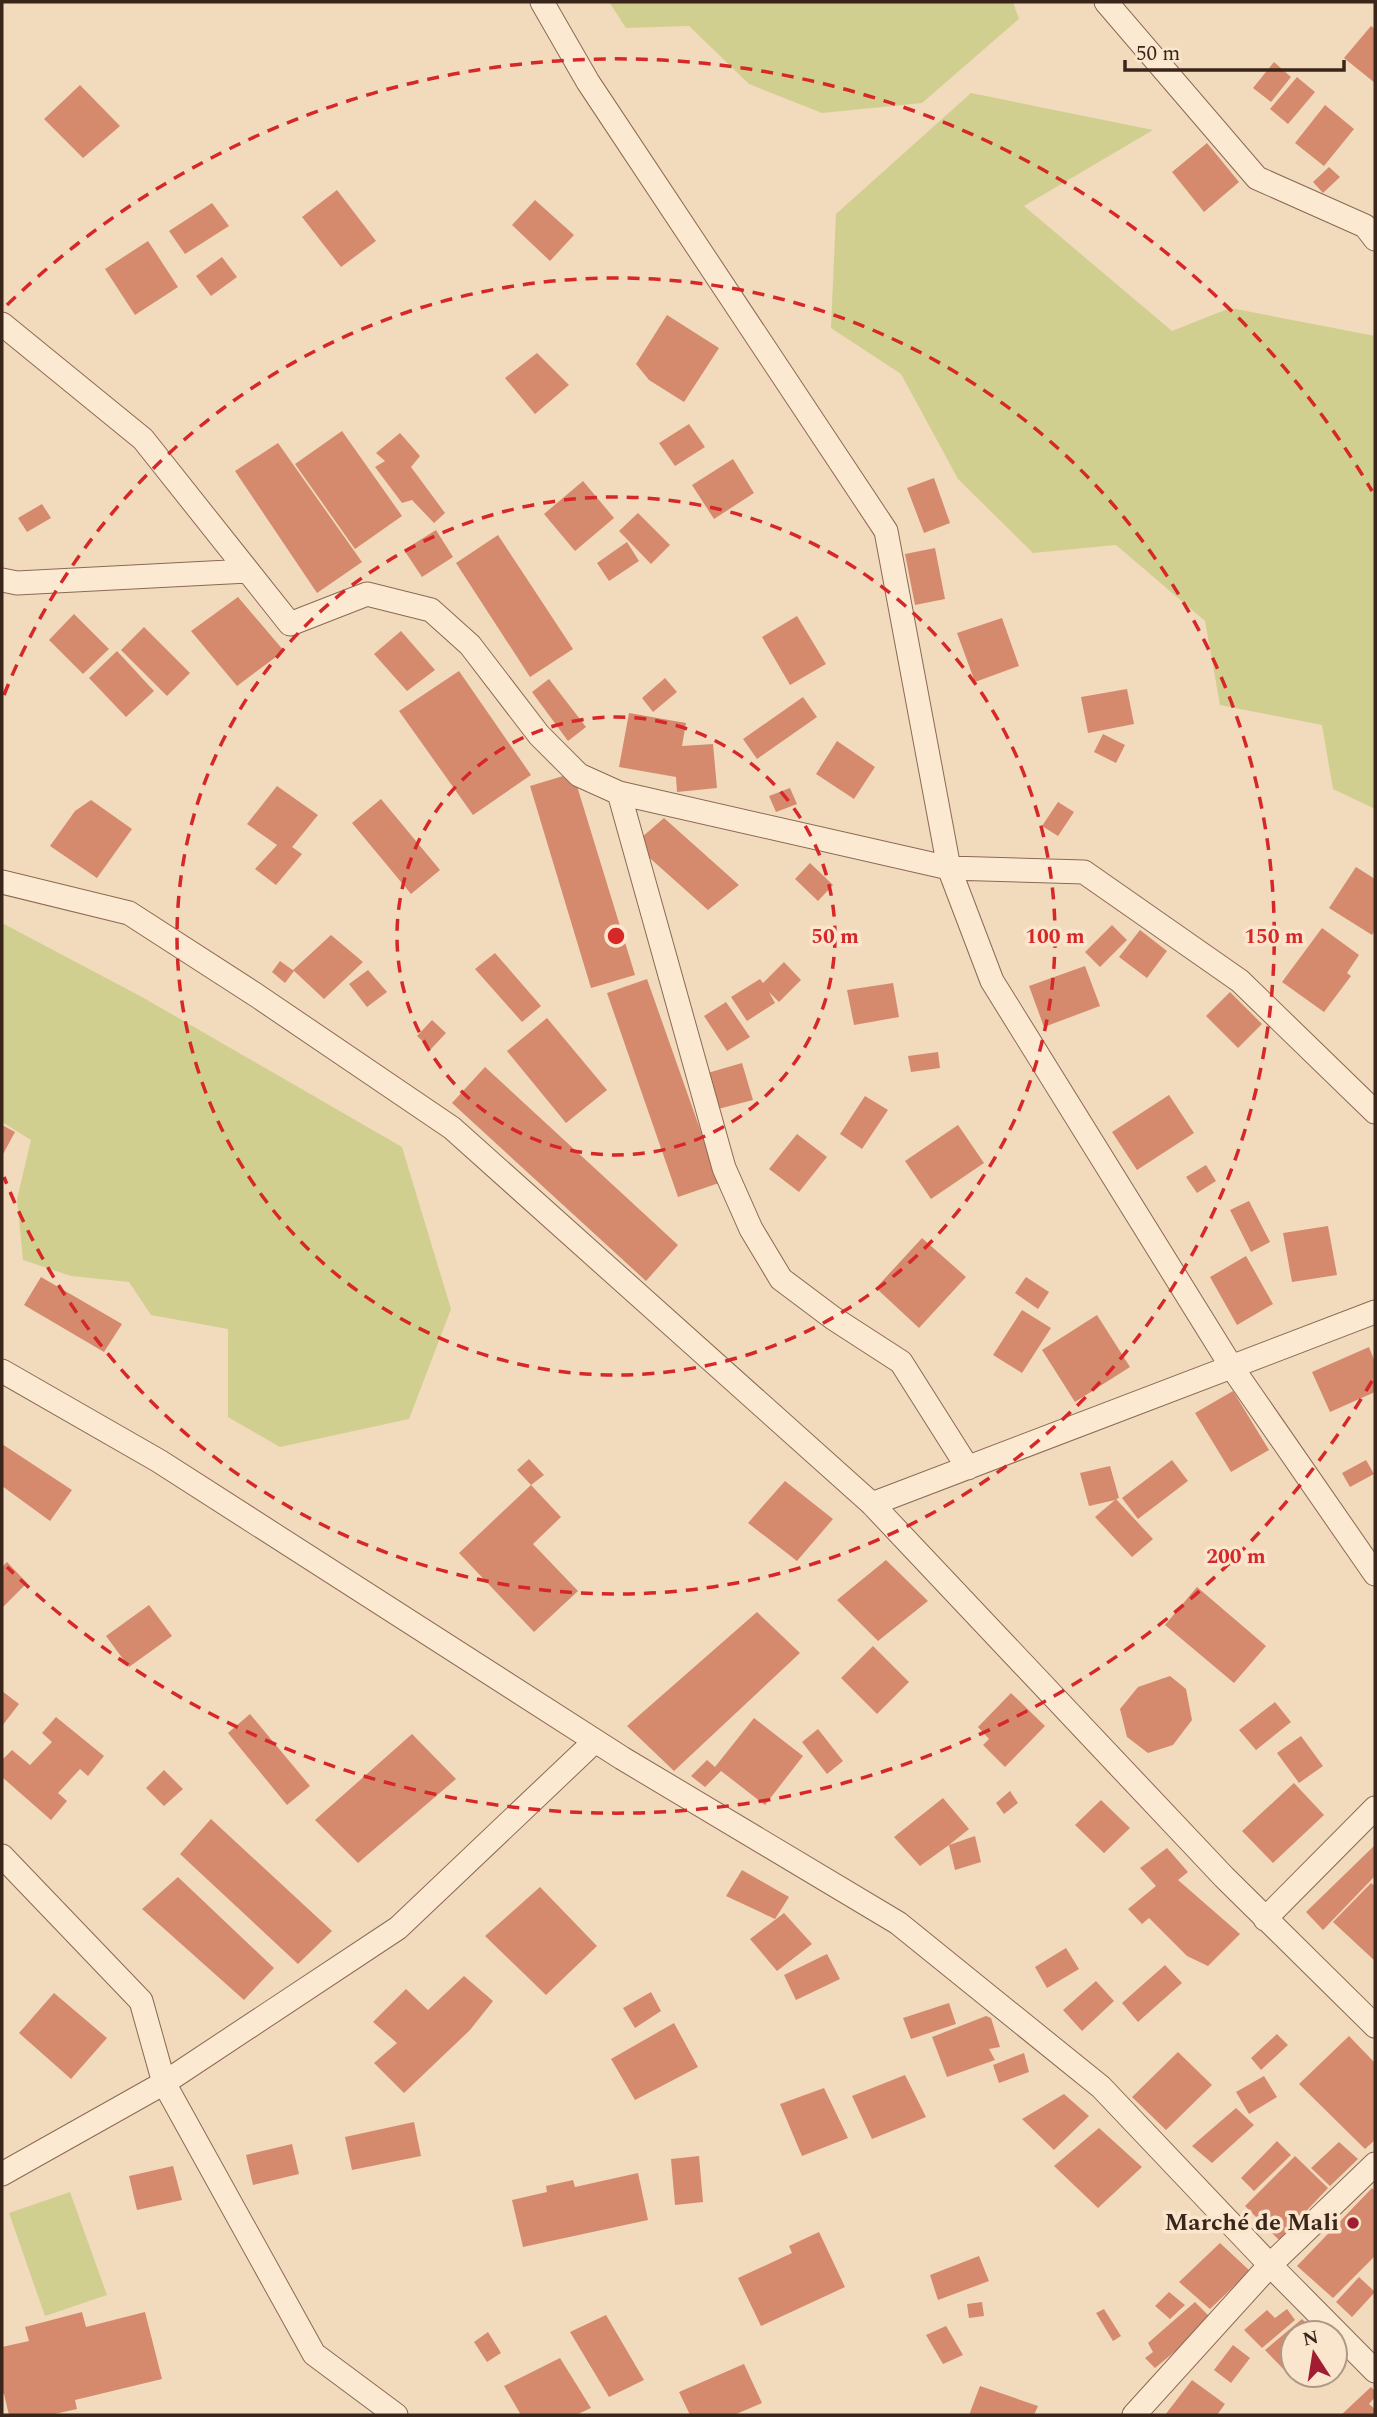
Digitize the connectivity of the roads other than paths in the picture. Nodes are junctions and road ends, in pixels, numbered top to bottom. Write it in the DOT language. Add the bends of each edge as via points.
graph roads {
  1 [pos="542,2"];
  2 [pos="1106,2"];
  3 [pos="1375,239"];
  4 [pos="2,324"];
  5 [pos="248,570"];
  6 [pos="2,580"];
  7 [pos="619,793"];
  8 [pos="948,869"];
  9 [pos="2,882"];
  10 [pos="1375,1112"];
  11 [pos="1375,1312"];
  12 [pos="1231,1366"];
  13 [pos="2,1371"];
  14 [pos="968,1468"];
  15 [pos="872,1504"];
  16 [pos="1375,1574"];
  17 [pos="595,1741"];
  18 [pos="1375,1808"];
  19 [pos="2,1856"];
  20 [pos="1265,1919"];
  21 [pos="1375,2026"];
  22 [pos="164,2083"];
  23 [pos="1375,2164"];
  24 [pos="2,2174"];
  25 [pos="1270,2265"];
  26 [pos="1375,2371"];
  27 [pos="397,2415"];
  28 [pos="1134,2415"];
  1 -- 8 [label="street" via="595,92 886,531"];
  2 -- 3 [label="street" via="1257,178 1364,226"];
  4 -- 5 [label="street" via="143,439"];
  5 -- 6 [label="street" via="17,583"];
  5 -- 7 [label="street" via="290,624 367,594 431,610 470,645 539,735 579,775"];
  7 -- 8 [label="street"];
  7 -- 14 [label="street" via="724,1168 751,1229 781,1279 901,1362"];
  8 -- 10 [label="street" via="1084,872 1240,981"];
  8 -- 12 [label="street" via="992,981"];
  9 -- 15 [label="street" via="129,913 452,1128"];
  11 -- 12 [label="street"];
  12 -- 14 [label="street"];
  12 -- 16 [label="street"];
  13 -- 17 [label="street" via="159,1461"];
  14 -- 15 [label="street"];
  15 -- 20 [label="street"];
  17 -- 22 [label="street" via="398,1928"];
  17 -- 25 [label="street" via="898,1923 1101,2087"];
  18 -- 20 [label="street"];
  19 -- 22 [label="street" via="141,2001"];
  20 -- 21 [label="street"];
  22 -- 24 [label="street"];
  22 -- 27 [label="street" via="314,2354"];
  23 -- 25 [label="street"];
  25 -- 26 [label="street"];
  25 -- 28 [label="street"];
}
